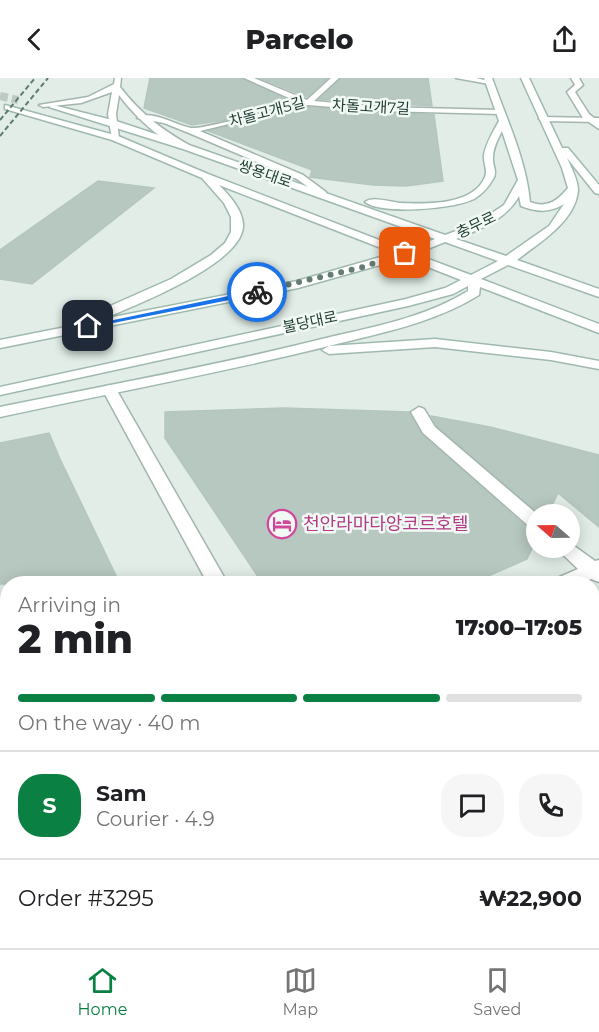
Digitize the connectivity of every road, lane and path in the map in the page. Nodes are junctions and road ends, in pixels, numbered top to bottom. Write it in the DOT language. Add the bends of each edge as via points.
graph roads {
  1 [pos="248,78"];
  2 [pos="335,78"];
  3 [pos="460,78"];
  4 [pos="525,78"];
  5 [pos="575,78"];
  6 [pos="489,80"];
  7 [pos="117,82"];
  8 [pos="308,103"];
  9 [pos="8,107"];
  10 [pos="502,116"];
  11 [pos="141,118"];
  12 [pos="543,119"];
  13 [pos="597,122"];
  14 [pos="113,123"];
  15 [pos="192,131"];
  16 [pos="550,132"];
  17 [pos="115,138"];
  18 [pos="186,147"];
  19 [pos="205,176"];
  20 [pos="523,180"];
  21 [pos="573,188"];
  22 [pos="599,191"];
  23 [pos="322,194"];
  24 [pos="448,238"];
  25 [pos="405,253"];
  26 [pos="509,260"];
  27 [pos="472,279"];
  28 [pos="599,293"];
  29 [pos="599,329"];
  30 [pos="65,331"];
  31 [pos="0,344"];
  32 [pos="288,353"];
  33 [pos="599,365"];
  34 [pos="108,389"];
  35 [pos="0,391"];
  36 [pos="0,412"];
  37 [pos="419,412"];
  38 [pos="526,514"];
  39 [pos="578,558"];
  40 [pos="596,571"];
  41 [pos="213,576"];
  1 -- 8 [label="main road, 차돌고개7길"];
  2 -- 8 [label="main road, 차돌고개5길"];
  3 -- 6 [label="main road"];
  4 -- 12 [label="main road"];
  5 -- 13 [label="main road" via="579,85 571,92 586,116"];
  6 -- 10 [label="main road"];
  7 -- 11 [label="main road"];
  7 -- 14 [label="main road"];
  7 -- 14 [label="main road, 쌍용대로" via="108,92 91,98 30,102"];
  8 -- 10 [label="main road, 차돌고개7길"];
  8 -- 15 [label="main road, 차돌고개5길"];
  9 -- 17 [label="main road, 쌍용대로"];
  10 -- 20 [label="main road"];
  10 -- 23 [label="main road" via="488,157 491,175 483,188 469,198 434,205 387,206"];
  11 -- 15 [label="main road" via="165,121"];
  11 -- 18 [label="main road"];
  12 -- 13 [label="main road"];
  12 -- 16 [label="main road"];
  14 -- 17 [label="main road"];
  14 -- 18 [label="main road, 쌍용대로"];
  15 -- 23 [label="main road" via="300,177"];
  16 -- 21 [label="main road"];
  16 -- 22 [label="main road"];
  17 -- 19 [label="main road, 쌍용대로"];
  18 -- 23 [label="main road, 쌍용대로"];
  19 -- 25 [label="main road, 쌍용대로"];
  19 -- 30 [label="main road" via="232,207 236,220 237,231 223,250 160,289"];
  20 -- 21 [label="main road" via="525,204 539,208 558,205"];
  20 -- 24 [label="main road, 충무로" via="508,207 479,226"];
  21 -- 26 [label="main road" via="570,202 553,228"];
  23 -- 24 [label="main road, 쌍용대로"];
  24 -- 25 [label="main road, 충무로"];
  24 -- 26 [label="main road, 쌍용대로"];
  25 -- 27 [label="main road"];
  25 -- 30 [label="main road" via="298,284"];
  26 -- 27 [label="main road, 불당대로"];
  26 -- 28 [label="main road"];
  27 -- 29 [label="main road"];
  27 -- 32 [label="main road" via="475,292 460,302 412,320"];
  27 -- 35 [label="main road, 불당대로" via="449,291 408,302"];
  30 -- 31 [label="main road"];
  32 -- 33 [label="main road" via="435,343"];
  32 -- 34 [label="main road"];
  34 -- 36 [label="main road"];
  34 -- 41 [label="main road"];
  37 -- 38 [label="main road" via="429,430"];
  39 -- 40 [label="main road"];
}
